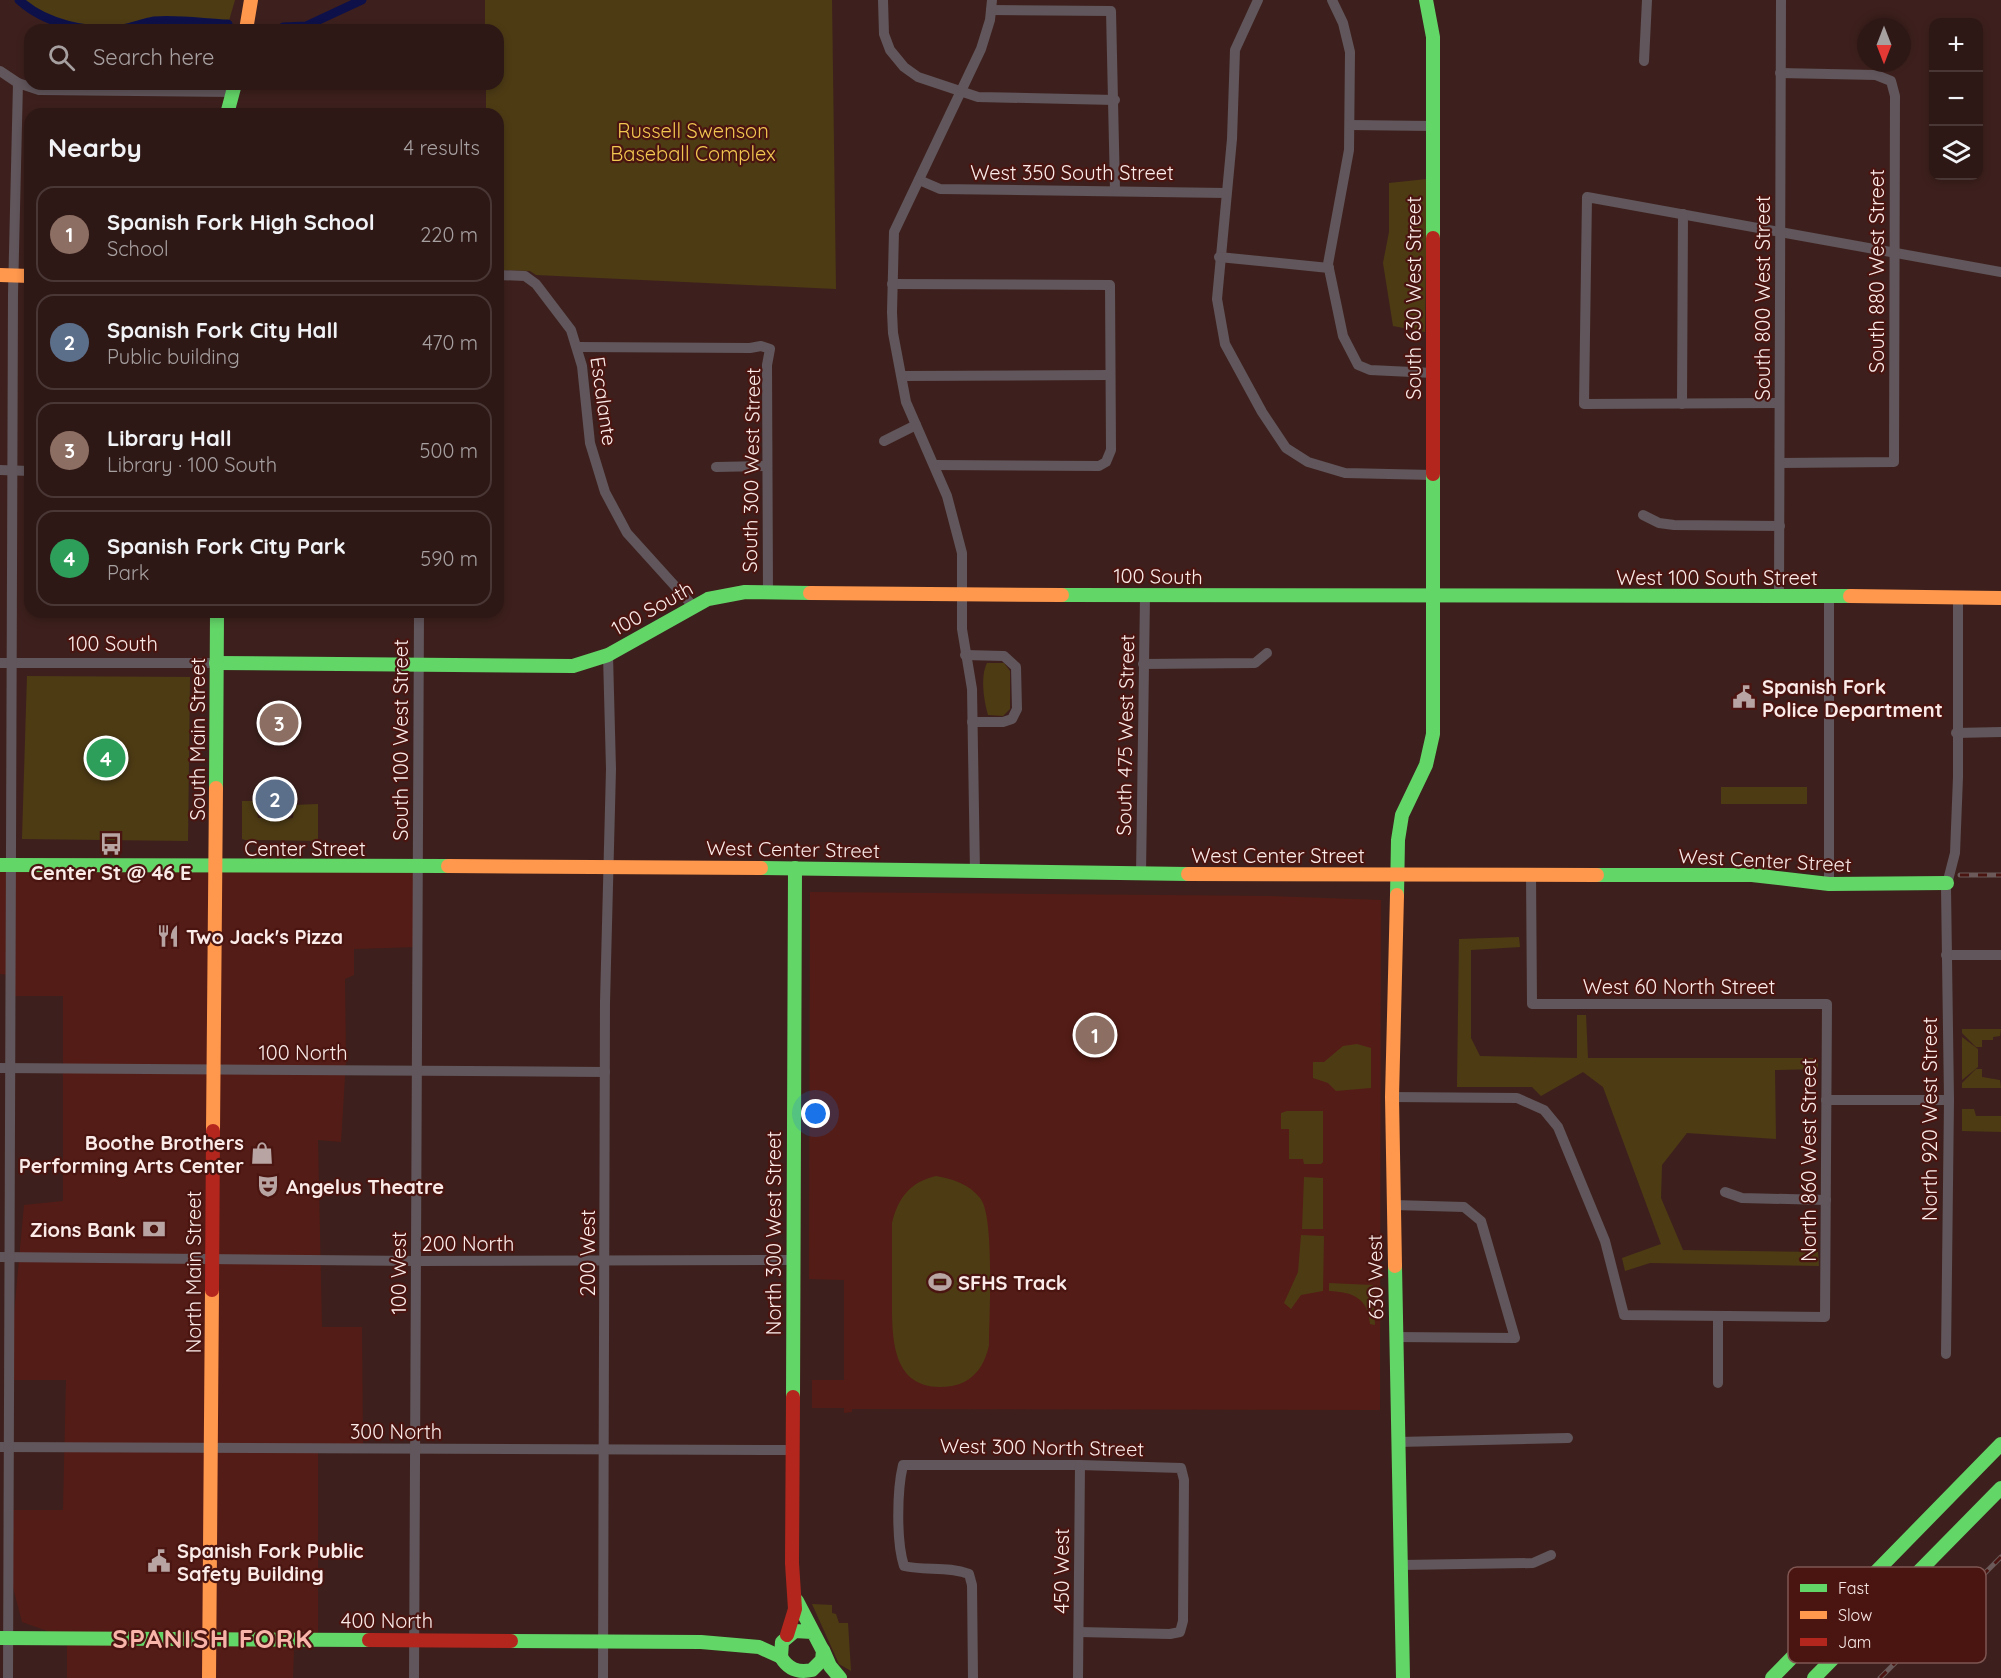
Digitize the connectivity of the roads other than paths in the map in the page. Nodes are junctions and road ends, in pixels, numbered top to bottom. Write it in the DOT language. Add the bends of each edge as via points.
graph roads {
  1 [pos="251,0"];
  2 [pos="883,0"];
  3 [pos="1258,0"];
  4 [pos="1332,0"];
  5 [pos="1426,0"];
  6 [pos="1647,0"];
  7 [pos="1781,0"];
  8 [pos="991,5"];
  9 [pos="247,24"];
  10 [pos="1644,61"];
  11 [pos="0,71"];
  12 [pos="1780,74"];
  13 [pos="18,83"];
  14 [pos="24,85"];
  15 [pos="233,90"];
  16 [pos="960,91"];
  17 [pos="1115,100"];
  18 [pos="229,108"];
  19 [pos="1350,125"];
  20 [pos="1432,126"];
  21 [pos="919,180"];
  22 [pos="1115,190"];
  23 [pos="1226,193"];
  24 [pos="1683,214"];
  25 [pos="1780,232"];
  26 [pos="1893,252"];
  27 [pos="1219,257"];
  28 [pos="1329,268"];
  29 [pos="2001,272"];
  30 [pos="7,275"];
  31 [pos="504,275"];
  32 [pos="24,276"];
  33 [pos="892,284"];
  34 [pos="578,347"];
  35 [pos="1434,373"];
  36 [pos="1110,375"];
  37 [pos="902,376"];
  38 [pos="1779,403"];
  39 [pos="1682,404"];
  40 [pos="916,425"];
  41 [pos="884,441"];
  42 [pos="1780,463"];
  43 [pos="934,465"];
  44 [pos="767,466"];
  45 [pos="716,467"];
  46 [pos="0,470"];
  47 [pos="14,470"];
  48 [pos="24,471"];
  49 [pos="1433,475"];
  50 [pos="1643,515"];
  51 [pos="1780,526"];
  52 [pos="768,592"];
  53 [pos="963,594"];
  54 [pos="1144,596"];
  55 [pos="1779,596"];
  56 [pos="1829,596"];
  57 [pos="1432,597"];
  58 [pos="2001,598"];
  59 [pos="1958,599"];
  60 [pos="693,606"];
  61 [pos="217,618"];
  62 [pos="418,618"];
  63 [pos="1267,654"];
  64 [pos="608,655"];
  65 [pos="965,655"];
  66 [pos="0,663"];
  67 [pos="13,663"];
  68 [pos="216,663"];
  69 [pos="418,664"];
  70 [pos="1143,664"];
  71 [pos="972,722"];
  72 [pos="2001,732"];
  73 [pos="1956,733"];
  74 [pos="6,865"];
  75 [pos="215,867"];
  76 [pos="609,867"];
  77 [pos="418,868"];
  78 [pos="795,868"];
  79 [pos="975,872"];
  80 [pos="1142,874"];
  81 [pos="1531,874"];
  82 [pos="1396,875"];
  83 [pos="1829,884"];
  84 [pos="1947,884"];
  85 [pos="1946,955"];
  86 [pos="2001,955"];
  87 [pos="1827,1004"];
  88 [pos="5,1068"];
  89 [pos="215,1070"];
  90 [pos="416,1071"];
  91 [pos="605,1072"];
  92 [pos="1392,1097"];
  93 [pos="1826,1100"];
  94 [pos="1949,1100"];
  95 [pos="1725,1192"];
  96 [pos="1826,1200"];
  97 [pos="1394,1205"];
  98 [pos="4,1257"];
  99 [pos="213,1257"];
  100 [pos="792,1260"];
  101 [pos="417,1261"];
  102 [pos="605,1261"];
  103 [pos="1718,1316"];
  104 [pos="1396,1337"];
  105 [pos="1946,1354"];
  106 [pos="1718,1383"];
  107 [pos="1569,1438"];
  108 [pos="1398,1442"];
  109 [pos="2001,1444"];
  110 [pos="4,1447"];
  111 [pos="212,1448"];
  112 [pos="414,1449"];
  113 [pos="604,1449"];
  114 [pos="792,1450"];
  115 [pos="1080,1465"];
  116 [pos="2001,1488"];
  117 [pos="1551,1555"];
  118 [pos="1401,1565"];
  119 [pos="1881,1567"];
  120 [pos="1923,1567"];
  121 [pos="795,1598"];
  122 [pos="812,1632"];
  123 [pos="1079,1632"];
  124 [pos="786,1637"];
  125 [pos="4,1638"];
  126 [pos="210,1638"];
  127 [pos="414,1640"];
  128 [pos="604,1640"];
  129 [pos="701,1641"];
  130 [pos="823,1650"];
  131 [pos="782,1660"];
  132 [pos="1788,1662"];
  133 [pos="1829,1663"];
  134 [pos="807,1674"];
  135 [pos="8,1678"];
  136 [pos="209,1678"];
  137 [pos="414,1678"];
  138 [pos="603,1678"];
  139 [pos="788,1678"];
  140 [pos="824,1678"];
  141 [pos="840,1678"];
  142 [pos="973,1678"];
  143 [pos="1078,1678"];
  144 [pos="1402,1678"];
  145 [pos="1772,1678"];
  146 [pos="1814,1678"];
  1 -- 9 [label="main road"];
  2 -- 16 [label="street" via="884,34 904,67 918,77"];
  3 -- 23 [label="street" via="1234,50"];
  4 -- 19 [label="street" via="1350,52"];
  5 -- 20 [label="main road, South 630 West Street" via="1433,37"];
  6 -- 10 [label="street"];
  7 -- 12 [label="street, South 800 West Street"];
  8 -- 16 [label="street" via="981,49"];
  8 -- 17 [label="street" via="1111,11"];
  11 -- 13 [label="street"];
  12 -- 25 [label="street, South 800 West Street"];
  12 -- 26 [label="street, South 880 West Street" via="1876,75 1891,81 1895,96"];
  13 -- 14 [label="street"];
  13 -- 30 [label="street"];
  15 -- 18 [label="main road"];
  16 -- 17 [label="street" via="978,97"];
  16 -- 21 [label="street"];
  17 -- 22 [label="street"];
  19 -- 20 [label="street"];
  19 -- 28 [label="street" via="1330,240"];
  20 -- 35 [label="main road, South 630 West Street"];
  21 -- 22 [label="street, West 350 South Street" via="940,189"];
  21 -- 33 [label="street" via="894,232"];
  22 -- 23 [label="street, West 350 South Street"];
  23 -- 27 [label="street"];
  24 -- 25 [label="street"];
  24 -- 39 [label="street"];
  24 -- 39 [label="street" via="1587,197 1584,404"];
  25 -- 26 [label="street"];
  25 -- 38 [label="street, South 800 West Street"];
  26 -- 29 [label="street"];
  26 -- 42 [label="street, South 880 West Street" via="1894,462"];
  27 -- 28 [label="street"];
  27 -- 49 [label="street" via="1217,298 1225,344 1286,448 1308,462 1345,473"];
  28 -- 35 [label="street" via="1342,336 1358,365 1381,372"];
  30 -- 32 [label="main road"];
  30 -- 47 [label="street"];
  31 -- 34 [label="street" via="525,276 536,284 571,330"];
  33 -- 36 [label="street" via="1110,285"];
  33 -- 37 [label="street" via="893,333"];
  34 -- 44 [label="street, South 300 West Street" via="770,349"];
  34 -- 60 [label="street, Escalante" via="590,443 605,492 627,533"];
  35 -- 49 [label="main road, South 630 West Street"];
  36 -- 37 [label="street"];
  36 -- 43 [label="street" via="1111,450 1106,462 1099,466"];
  37 -- 40 [label="street" via="906,402"];
  38 -- 39 [label="street"];
  38 -- 42 [label="street, South 800 West Street"];
  40 -- 41 [label="street"];
  40 -- 43 [label="street"];
  42 -- 51 [label="street, South 800 West Street"];
  43 -- 53 [label="street" via="958,531"];
  44 -- 45 [label="street"];
  44 -- 52 [label="street, South 300 West Street"];
  46 -- 47 [label="street"];
  47 -- 48 [label="street"];
  47 -- 67 [label="street"];
  49 -- 57 [label="main road, South 630 West Street"];
  50 -- 51 [label="street" via="1674,525"];
  51 -- 55 [label="street, South 800 West Street"];
  52 -- 53 [label="main road, 100 South"];
  52 -- 60 [label="main road, 100 South" via="722,595"];
  53 -- 54 [label="main road, 100 South"];
  53 -- 65 [label="street"];
  54 -- 57 [label="main road, 100 South"];
  54 -- 70 [label="street, South 475 West Street"];
  55 -- 56 [label="main road, West 100 South Street"];
  55 -- 57 [label="main road, West 100 South Street"];
  56 -- 59 [label="main road, West 100 South Street"];
  56 -- 83 [label="street"];
  57 -- 82 [label="main road, South 630 West Street" via="1433,734 1426,765 1402,815"];
  58 -- 59 [label="main road, West 100 South Street"];
  59 -- 73 [label="street, North 920 West Street"];
  60 -- 64 [label="main road, 100 South"];
  61 -- 68 [label="main road, South Main Street"];
  62 -- 69 [label="street, South 100 West Street"];
  63 -- 70 [label="street" via="1255,663"];
  64 -- 69 [label="main road, 100 South" via="594,662 555,667"];
  64 -- 76 [label="street, 200 West"];
  65 -- 71 [label="street" via="972,689"];
  65 -- 71 [label="street" via="1004,656 1016,667 1017,709 1012,719"];
  66 -- 67 [label="street, 100 South"];
  67 -- 68 [label="street, 100 South"];
  67 -- 74 [label="street"];
  68 -- 69 [label="main road, 100 South"];
  68 -- 75 [label="main road, South Main Street"];
  69 -- 77 [label="street, South 100 West Street"];
  70 -- 80 [label="street, South 475 West Street"];
  71 -- 79 [label="street"];
  72 -- 73 [label="street"];
  73 -- 84 [label="street, North 920 West Street" via="1955,852"];
  74 -- 75 [label="main road, Center Street"];
  74 -- 88 [label="street"];
  75 -- 77 [label="main road, Center Street"];
  75 -- 89 [label="main road, North Main Street"];
  76 -- 77 [label="main road, Center Street"];
  76 -- 78 [label="main road, West Center Street"];
  76 -- 91 [label="street, 200 West"];
  77 -- 90 [label="street, 100 West"];
  78 -- 79 [label="main road, West Center Street"];
  78 -- 100 [label="main road, North 300 West Street"];
  79 -- 80 [label="main road, West Center Street"];
  80 -- 82 [label="main road, West Center Street"];
  81 -- 82 [label="main road, West Center Street"];
  81 -- 83 [label="main road, West Center Street" via="1752,875"];
  81 -- 87 [label="street, West 60 North Street" via="1532,1004"];
  82 -- 92 [label="main road, 630 West"];
  83 -- 84 [label="main road, West Center Street"];
  84 -- 85 [label="street, North 920 West Street"];
  85 -- 86 [label="street"];
  85 -- 94 [label="street, North 920 West Street"];
  87 -- 93 [label="street, North 860 West Street"];
  88 -- 89 [label="street, 100 North"];
  88 -- 98 [label="street"];
  89 -- 90 [label="street, 100 North"];
  89 -- 99 [label="main road, North Main Street"];
  90 -- 91 [label="street, 100 North"];
  90 -- 101 [label="street, 100 West"];
  91 -- 102 [label="street, 200 West"];
  92 -- 97 [label="main road, 630 West"];
  92 -- 103 [label="street" via="1510,1097 1538,1106 1558,1126 1595,1214 1614,1267 1624,1315"];
  93 -- 94 [label="street"];
  93 -- 96 [label="street, North 860 West Street"];
  94 -- 105 [label="street, North 920 West Street"];
  95 -- 96 [label="street" via="1742,1198"];
  96 -- 103 [label="street, North 860 West Street" via="1826,1317"];
  97 -- 104 [label="main road, 630 West"];
  97 -- 104 [label="street" via="1464,1207 1474,1213 1480,1221 1515,1338"];
  98 -- 99 [label="street, 200 North"];
  98 -- 110 [label="street"];
  99 -- 101 [label="street, 200 North"];
  99 -- 111 [label="main road, North Main Street"];
  100 -- 102 [label="street, 200 North"];
  100 -- 114 [label="main road, North 300 West Street"];
  101 -- 102 [label="street, 200 North"];
  101 -- 112 [label="street, 100 West"];
  102 -- 113 [label="street, 200 West"];
  103 -- 106 [label="street"];
  104 -- 108 [label="main road, 630 West"];
  107 -- 108 [label="street"];
  108 -- 118 [label="main road, 630 West"];
  109 -- 119 [label="main road"];
  110 -- 111 [label="street, 300 North"];
  110 -- 125 [label="street"];
  111 -- 112 [label="street, 300 North"];
  111 -- 126 [label="main road, North Main Street"];
  112 -- 113 [label="street, 300 North"];
  112 -- 127 [label="street, 100 West"];
  113 -- 114 [label="street, 300 North"];
  113 -- 128 [label="street, 200 West"];
  114 -- 121 [label="main road, North 300 West Street"];
  115 -- 123 [label="street, 450 West"];
  115 -- 123 [label="street, West 300 North Street" via="1181,1468 1184,1503 1180,1632"];
  115 -- 142 [label="street, West 300 North Street" via="903,1464 900,1553 904,1566 969,1574"];
  116 -- 120 [label="main road"];
  117 -- 118 [label="street" via="1533,1563"];
  118 -- 144 [label="main road, 630 West"];
  121 -- 122 [label="main road"];
  121 -- 124 [label="main road" via="794,1623"];
  122 -- 124 [label="main road" via="799,1630"];
  122 -- 130 [label="main road"];
  123 -- 143 [label="street, 450 West"];
  124 -- 129 [label="main road, 400 North"];
  124 -- 131 [label="main road"];
  125 -- 126 [label="main road, 400 North"];
  125 -- 135 [label="street"];
  126 -- 127 [label="main road, 400 North"];
  126 -- 136 [label="main road, North Main Street"];
  127 -- 128 [label="main road, 400 North"];
  127 -- 137 [label="street, 100 West"];
  128 -- 129 [label="main road, 400 North"];
  128 -- 138 [label="street, 200 West"];
  129 -- 131 [label="main road, 400 North" via="759,1647"];
  130 -- 134 [label="main road" via="820,1663"];
  130 -- 141 [label="main road"];
  131 -- 134 [label="main road" via="794,1671"];
  131 -- 139 [label="main road"];
  132 -- 145 [label="main road"];
  133 -- 146 [label="main road"];
  134 -- 140 [label="main road"];
}
